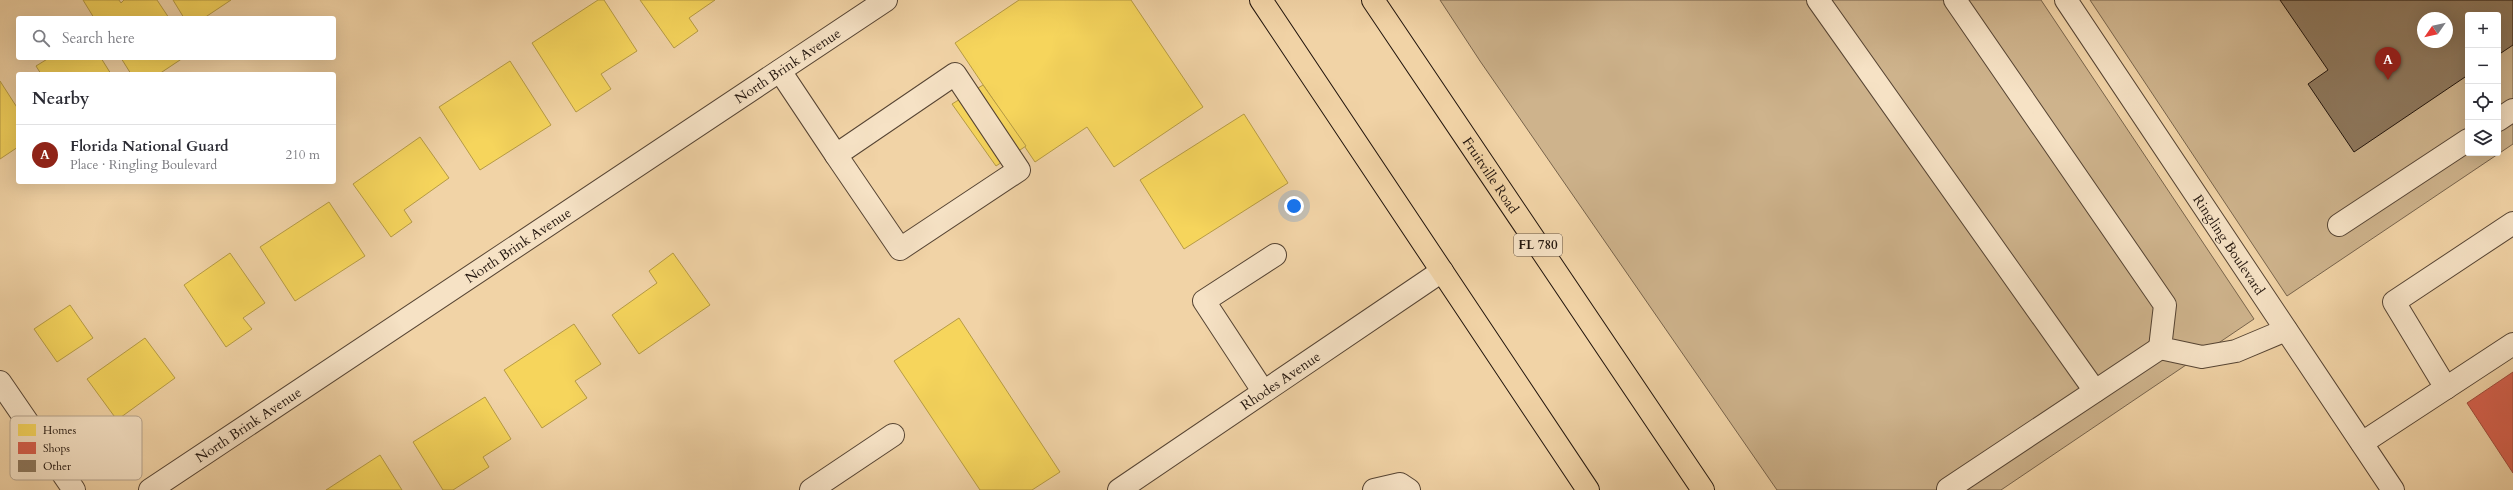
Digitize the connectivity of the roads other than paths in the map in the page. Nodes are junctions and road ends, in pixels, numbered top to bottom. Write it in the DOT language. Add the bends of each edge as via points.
graph roads {
  1 [pos="886,0"];
  2 [pos="1261,0"];
  3 [pos="1374,0"];
  4 [pos="1818,0"];
  5 [pos="1954,0"];
  6 [pos="2066,0"];
  7 [pos="780,71"];
  8 [pos="2513,110"];
  9 [pos="2501,118"];
  10 [pos="2465,142"];
  11 [pos="836,155"];
  12 [pos="2513,223"];
  13 [pos="2339,225"];
  14 [pos="1275,255"];
  15 [pos="1442,271"];
  16 [pos="2286,330"];
  17 [pos="2513,344"];
  18 [pos="2160,348"];
  19 [pos="0,382"];
  20 [pos="2446,388"];
  21 [pos="1263,391"];
  22 [pos="2095,391"];
  23 [pos="23,416"];
  24 [pos="893,435"];
  25 [pos="2362,443"];
  26 [pos="67,480"];
  27 [pos="1130,487"];
  28 [pos="1948,489"];
  29 [pos="74,490"];
  30 [pos="150,490"];
  31 [pos="812,490"];
  32 [pos="1374,490"];
  33 [pos="1409,490"];
  34 [pos="1588,490"];
  35 [pos="1703,490"];
  36 [pos="2393,490"];
  1 -- 7 [label="street, North Brink Avenue"];
  2 -- 15 [label="main road"];
  3 -- 35 [label="main road, Fruitville Road / FL 780"];
  4 -- 22 [label="street"];
  5 -- 18 [label="street" via="2165,305"];
  6 -- 16 [label="street, Ringling Boulevard"];
  7 -- 11 [label="street"];
  7 -- 30 [label="street, North Brink Avenue"];
  8 -- 9 [label="street"];
  10 -- 13 [label="street"];
  11 -- 11 [label="street" via="900,249 1020,170 955,74"];
  12 -- 20 [label="street" via="2394,302"];
  14 -- 21 [label="street" via="1204,301"];
  15 -- 21 [label="street, Rhodes Avenue"];
  15 -- 34 [label="main road"];
  16 -- 18 [label="street" via="2236,351 2202,357"];
  16 -- 25 [label="street, Ringling Boulevard"];
  17 -- 20 [label="street"];
  18 -- 22 [label="street"];
  19 -- 23 [label="street"];
  20 -- 25 [label="street"];
  21 -- 27 [label="street, Rhodes Avenue"];
  22 -- 28 [label="street"];
  24 -- 31 [label="street"];
  25 -- 36 [label="street, Ringling Boulevard"];
  26 -- 29 [label="street"];
  32 -- 33 [label="street" via="1400,484"];
}
